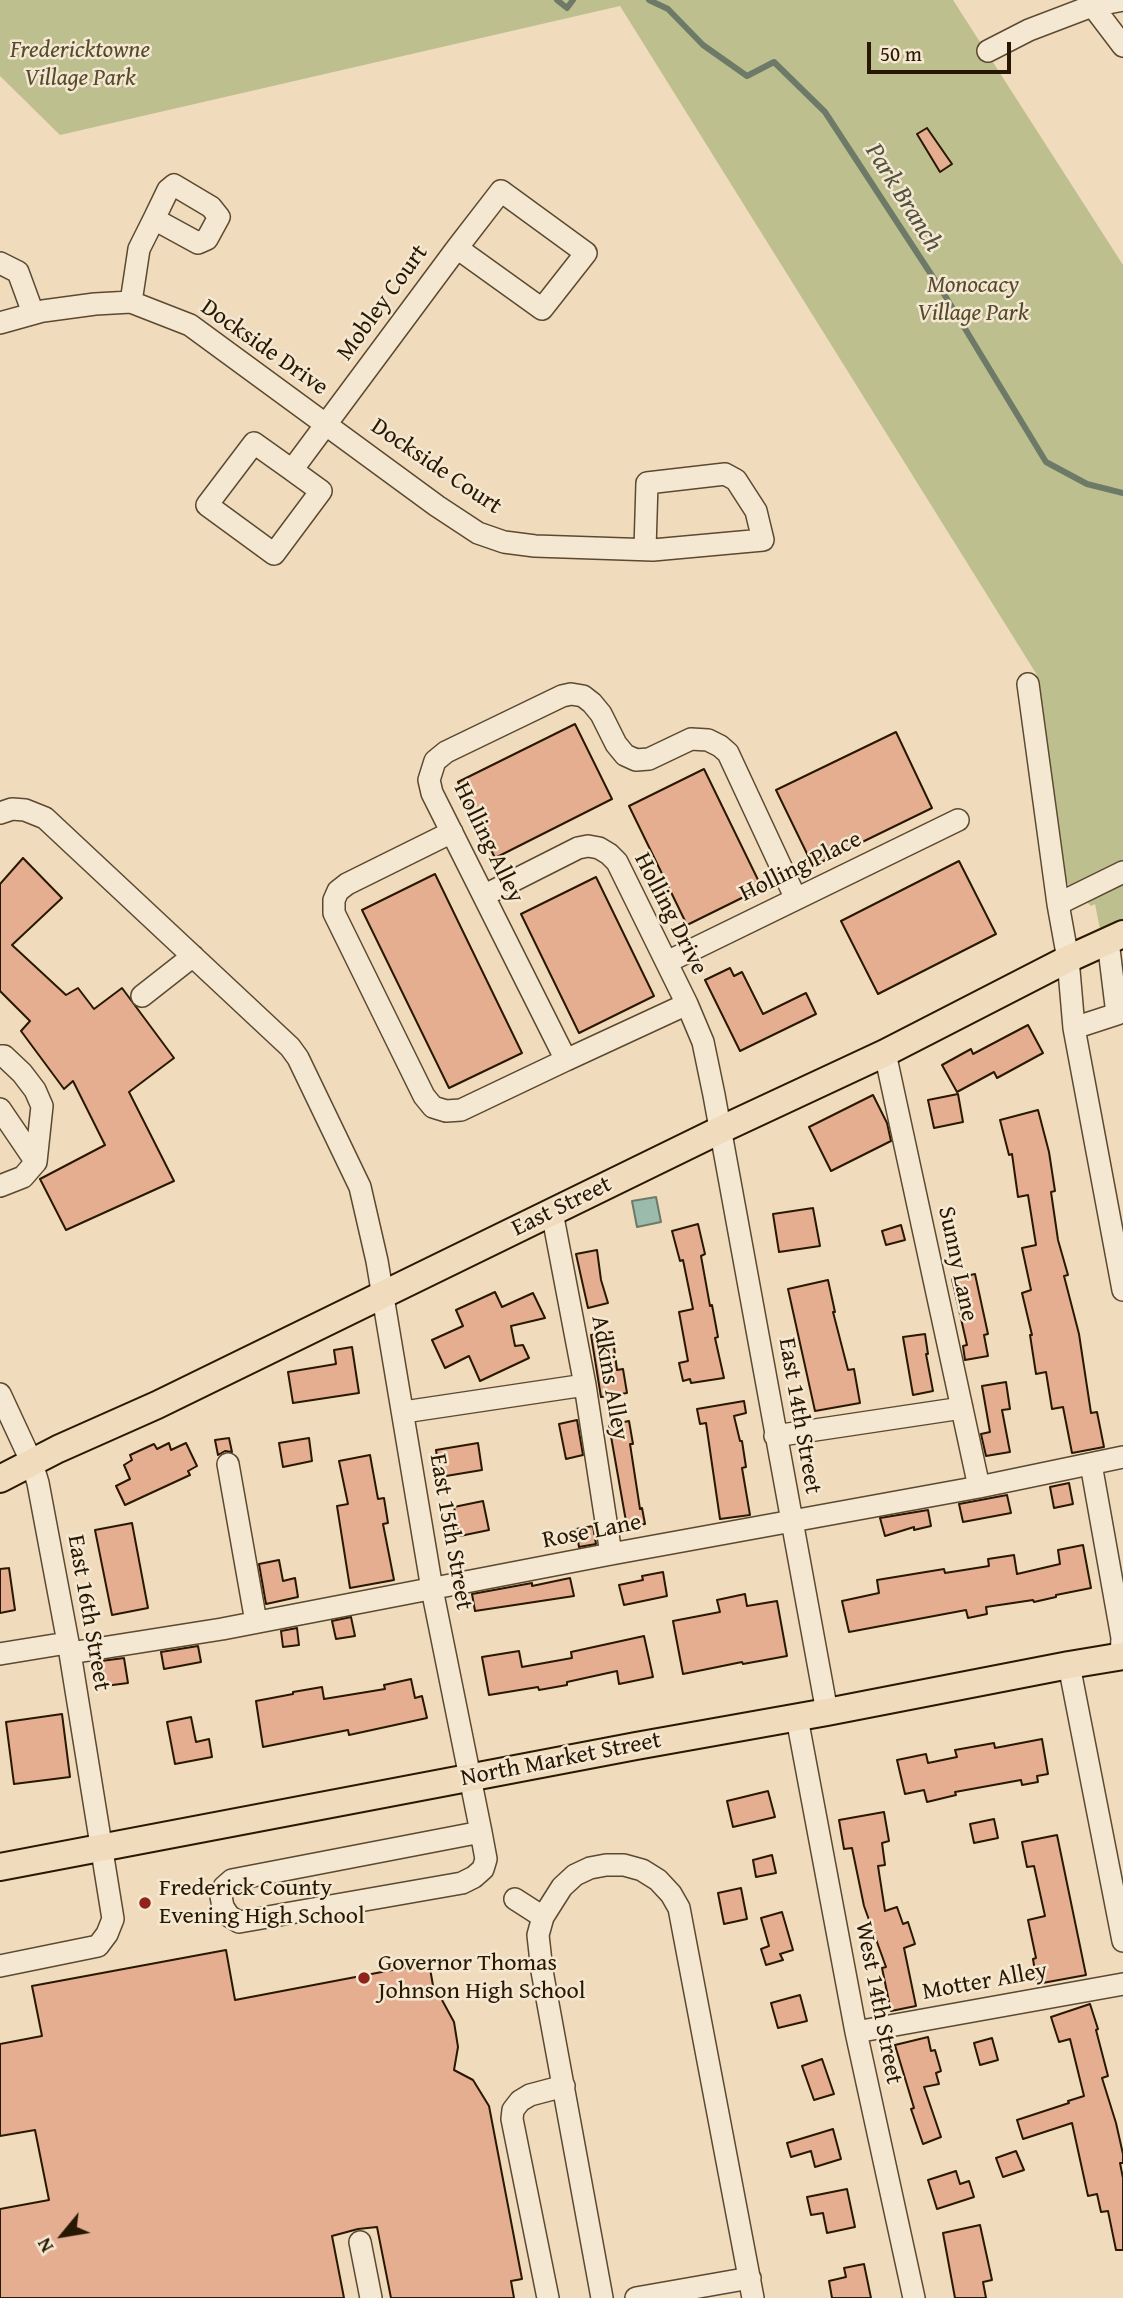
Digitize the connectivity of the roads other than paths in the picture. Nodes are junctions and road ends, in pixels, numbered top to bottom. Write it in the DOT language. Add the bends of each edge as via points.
graph roads {
  1 [pos="1123,0"];
  2 [pos="1090,3"];
  3 [pos="1123,47"];
  4 [pos="988,51"];
  5 [pos="154,219"];
  6 [pos="457,248"];
  7 [pos="0,263"];
  8 [pos="131,302"];
  9 [pos="33,313"];
  10 [pos="0,323"];
  11 [pos="327,424"];
  12 [pos="292,470"];
  13 [pos="645,549"];
  14 [pos="1028,684"];
  15 [pos="0,813"];
  16 [pos="958,820"];
  17 [pos="452,832"];
  18 [pos="1123,872"];
  19 [pos="485,895"];
  20 [pos="796,899"];
  21 [pos="1058,904"];
  22 [pos="1116,937"];
  23 [pos="193,956"];
  24 [pos="1068,959"];
  25 [pos="667,962"];
  26 [pos="142,996"];
  27 [pos="687,1004"];
  28 [pos="1074,1028"];
  29 [pos="885,1053"];
  30 [pos="0,1056"];
  31 [pos="566,1060"];
  32 [pos="0,1109"];
  33 [pos="720,1130"];
  34 [pos="36,1162"];
  35 [pos="0,1186"];
  36 [pos="552,1212"];
  37 [pos="1123,1290"];
  38 [pos="382,1296"];
  39 [pos="584,1385"];
  40 [pos="0,1394"];
  41 [pos="962,1408"];
  42 [pos="404,1412"];
  43 [pos="775,1436"];
  44 [pos="1123,1457"];
  45 [pos="32,1463"];
  46 [pos="228,1464"];
  47 [pos="1091,1464"];
  48 [pos="0,1479"];
  49 [pos="979,1487"];
  50 [pos="792,1522"];
  51 [pos="611,1554"];
  52 [pos="432,1589"];
  53 [pos="256,1622"];
  54 [pos="69,1648"];
  55 [pos="0,1654"];
  56 [pos="1122,1657"];
  57 [pos="1069,1665"];
  58 [pos="827,1712"];
  59 [pos="797,1718"];
  60 [pos="470,1777"];
  61 [pos="481,1832"];
  62 [pos="103,1848"];
  63 [pos="0,1867"];
  64 [pos="516,1899"];
  65 [pos="543,1917"];
  66 [pos="1123,1941"];
  67 [pos="0,1966"];
  68 [pos="1123,1984"];
  69 [pos="856,2032"];
  70 [pos="564,2086"];
  71 [pos="360,2242"];
  72 [pos="751,2288"];
  73 [pos="371,2298"];
  74 [pos="548,2298"];
  75 [pos="602,2298"];
  76 [pos="636,2298"];
  77 [pos="914,2298"];
  1 -- 2 [label="street"];
  2 -- 3 [label="street"];
  2 -- 4 [label="street"];
  5 -- 8 [label="street" via="139,249"];
  6 -- 6 [label="street, Mobley Court" via="500,191 586,253 542,309"];
  6 -- 11 [label="street, Mobley Court"];
  7 -- 9 [label="street" via="18,272"];
  8 -- 9 [label="street, Dockside Drive"];
  8 -- 11 [label="street, Dockside Drive" via="190,325"];
  9 -- 10 [label="street, Dockside Drive"];
  11 -- 12 [label="street, Mobley Court"];
  11 -- 13 [label="street, Dockside Court" via="478,533 535,546"];
  12 -- 12 [label="street" via="321,491 274,554 207,505 254,443"];
  13 -- 13 [label="street, Dockside Court" via="653,550 763,540 756,510 736,480 725,474 647,483"];
  14 -- 21 [label="street"];
  15 -- 23 [label="street, East 15th Street" via="25,810 45,818"];
  16 -- 20 [label="street, Holling Place"];
  17 -- 19 [label="street, Holling Alley"];
  17 -- 20 [label="street, Holling Alley" via="432,793 429,780 435,761 562,696 583,696 601,714 625,755 636,760 649,759 691,739 708,740 728,753"];
  17 -- 31 [label="street" via="347,884 334,900 334,913 424,1096 433,1107 461,1110"];
  18 -- 21 [label="street"];
  19 -- 25 [label="street, Holling Drive" via="578,848 599,848 617,862"];
  19 -- 31 [label="street, Holling Alley"];
  20 -- 25 [label="street, Holling Place"];
  21 -- 24 [label="street"];
  22 -- 24 [label="main road, East Street"];
  22 -- 28 [label="street" via="1117,1014"];
  23 -- 26 [label="street"];
  23 -- 38 [label="street, East 15th Street" via="298,1058 360,1187"];
  24 -- 28 [label="street"];
  24 -- 29 [label="main road, East Street"];
  25 -- 27 [label="street, Holling Drive"];
  27 -- 31 [label="street"];
  27 -- 33 [label="street, Holling Drive" via="703,1042"];
  28 -- 37 [label="street"];
  29 -- 33 [label="main road, East Street"];
  29 -- 41 [label="street, Sunny Lane"];
  30 -- 34 [label="street" via="22,1073 42,1107"];
  32 -- 34 [label="street"];
  33 -- 36 [label="main road, East Street"];
  33 -- 43 [label="street, East 14th Street"];
  34 -- 35 [label="street" via="23,1177"];
  36 -- 38 [label="main road, East Street"];
  36 -- 39 [label="street, Adkins Alley"];
  38 -- 42 [label="street, East 15th Street"];
  38 -- 45 [label="main road, East Street"];
  39 -- 42 [label="street"];
  39 -- 51 [label="street, Adkins Alley"];
  40 -- 45 [label="street, East 16th Street"];
  41 -- 43 [label="street"];
  41 -- 49 [label="street, Sunny Lane"];
  42 -- 52 [label="street, East 15th Street"];
  43 -- 50 [label="street, East 14th Street"];
  44 -- 47 [label="street, Rose Lane"];
  45 -- 48 [label="main road, East Street"];
  45 -- 54 [label="street, East 16th Street"];
  46 -- 53 [label="street"];
  47 -- 49 [label="street, Rose Lane"];
  47 -- 56 [label="street"];
  49 -- 50 [label="street, Rose Lane"];
  50 -- 51 [label="street, Rose Lane"];
  50 -- 58 [label="street, East 14th Street"];
  51 -- 52 [label="street, Rose Lane"];
  52 -- 53 [label="street, Rose Lane"];
  52 -- 60 [label="street, East 15th Street"];
  53 -- 54 [label="street, Rose Lane"];
  54 -- 55 [label="street, Rose Lane"];
  54 -- 62 [label="street, East 16th Street"];
  56 -- 57 [label="main road, North Market Street"];
  57 -- 58 [label="main road, North Market Street"];
  57 -- 66 [label="street"];
  58 -- 59 [label="main road, North Market Street"];
  59 -- 60 [label="main road, North Market Street"];
  59 -- 69 [label="street, West 14th Street"];
  60 -- 61 [label="street, East 15th Street"];
  60 -- 62 [label="main road, North Market Street"];
  61 -- 61 [label="street, East 15th Street" via="232,1880 221,1896 223,1907 239,1922 462,1883 488,1875"];
  62 -- 63 [label="main road, North Market Street"];
  62 -- 67 [label="street, East 16th Street" via="113,1919 98,1946"];
  64 -- 65 [label="street"];
  65 -- 70 [label="street" via="539,1947"];
  65 -- 72 [label="street" via="562,1886 575,1875 607,1865 642,1870 658,1880 679,1908"];
  68 -- 69 [label="street, Motter Alley"];
  69 -- 77 [label="street, West 14th Street"];
  70 -- 74 [label="street" via="520,2101 512,2119"];
  70 -- 75 [label="street"];
  71 -- 73 [label="street"];
  72 -- 76 [label="street"];
}
